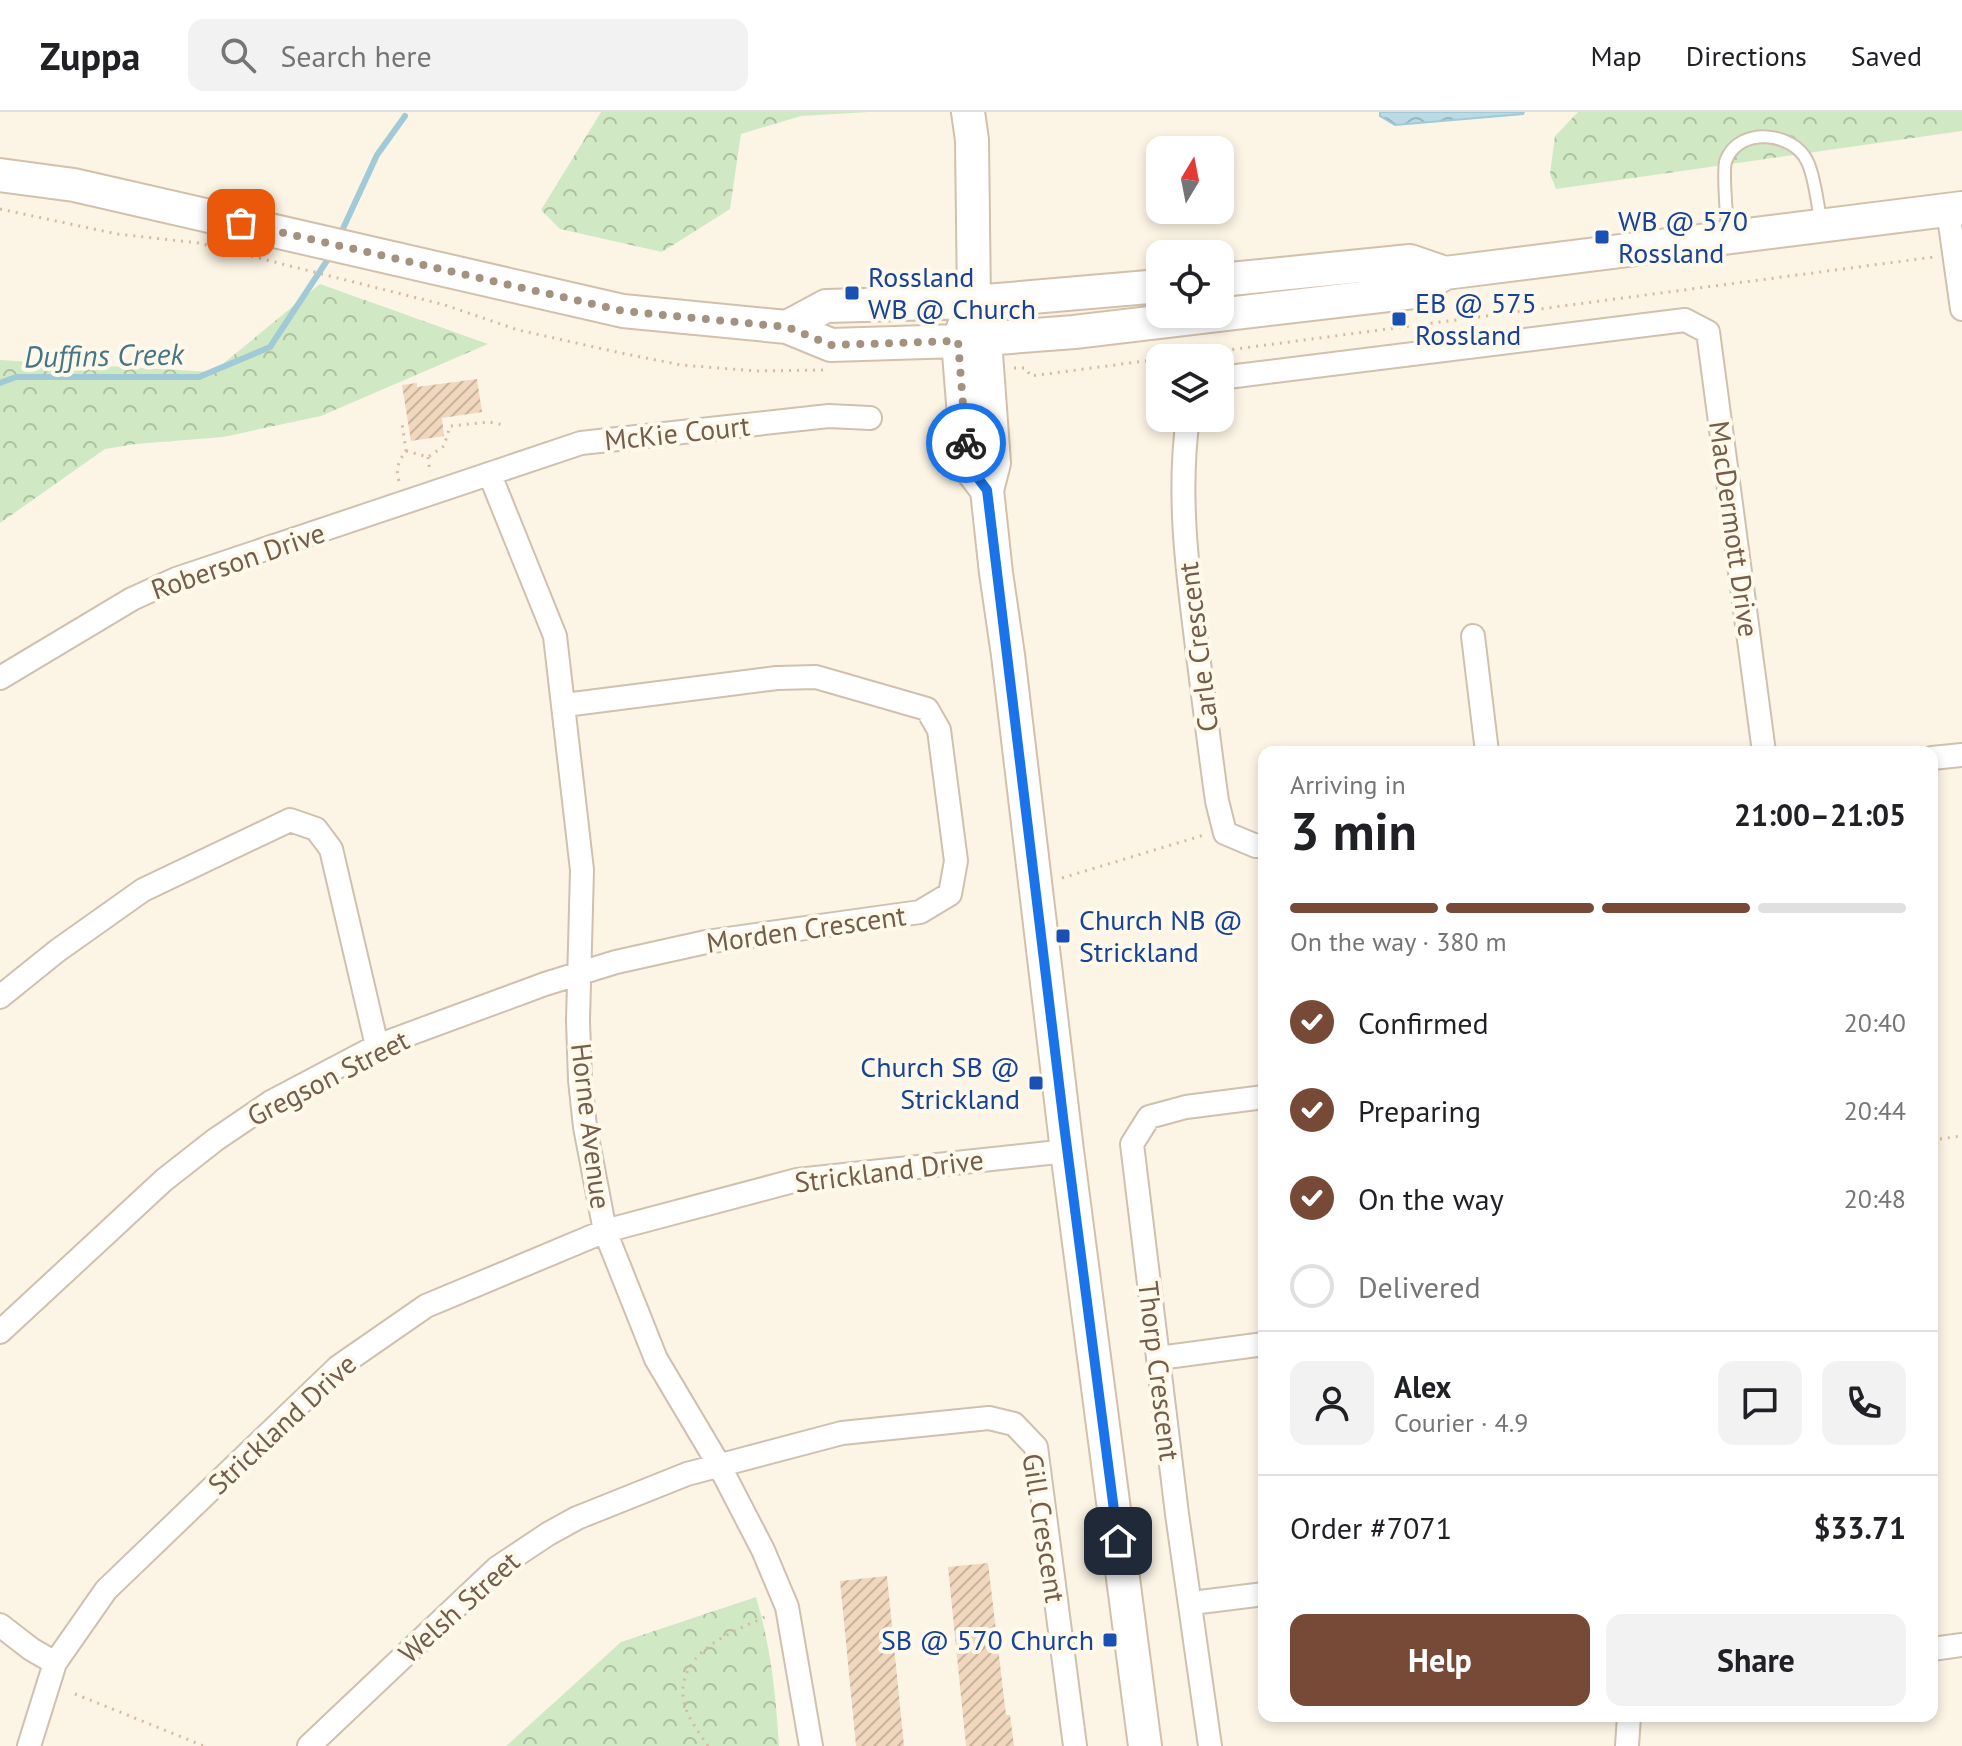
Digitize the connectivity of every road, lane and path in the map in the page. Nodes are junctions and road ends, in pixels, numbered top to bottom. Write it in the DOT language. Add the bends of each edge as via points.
graph roads {
  1 [pos="968,112"];
  2 [pos="0,175"];
  3 [pos="0,209"];
  4 [pos="1955,209"];
  5 [pos="1822,226"];
  6 [pos="204,229"];
  7 [pos="1728,238"];
  8 [pos="1955,255"];
  9 [pos="1410,261"];
  10 [pos="1445,273"];
  11 [pos="1234,279"];
  12 [pos="1234,289"];
  13 [pos="1146,290"];
  14 [pos="1146,300"];
  15 [pos="1962,309"];
  16 [pos="977,336"];
  17 [pos="830,370"];
  18 [pos="1234,376"];
  19 [pos="870,418"];
  20 [pos="402,423"];
  21 [pos="504,425"];
  22 [pos="1186,432"];
  23 [pos="406,451"];
  24 [pos="490,475"];
  25 [pos="408,503"];
  26 [pos="1473,636"];
  27 [pos="0,678"];
  28 [pos="565,705"];
  29 [pos="1486,746"];
  30 [pos="1763,746"];
  31 [pos="1962,755"];
  32 [pos="1938,757"];
  33 [pos="1225,833"];
  34 [pos="1258,846"];
  35 [pos="1058,879"];
  36 [pos="581,973"];
  37 [pos="0,997"];
  38 [pos="377,1046"];
  39 [pos="1258,1098"];
  40 [pos="1962,1136"];
  41 [pos="1938,1139"];
  42 [pos="1067,1151"];
  43 [pos="605,1231"];
  44 [pos="0,1332"];
  45 [pos="1258,1345"];
  46 [pos="1159,1358"];
  47 [pos="719,1465"];
  48 [pos="1258,1595"];
  49 [pos="1192,1603"];
  50 [pos="767,1616"];
  51 [pos="0,1625"];
  52 [pos="1962,1645"];
  53 [pos="1938,1648"];
  54 [pos="55,1663"];
  55 [pos="75,1694"];
  56 [pos="1629,1722"];
  57 [pos="29,1746"];
  58 [pos="204,1746"];
  59 [pos="309,1746"];
  60 [pos="708,1746"];
  61 [pos="811,1746"];
  62 [pos="1075,1746"];
  63 [pos="1145,1746"];
  64 [pos="1210,1746"];
  65 [pos="1627,1746"];
  1 -- 16 [label="main road"];
  2 -- 6 [label="main road" via="74,185"];
  3 -- 6 [label="path" via="117,234"];
  4 -- 5 [label="main road"];
  4 -- 8 [label="street"];
  5 -- 7 [label="main road"];
  5 -- 7 [label="lane" via="1807,161 1780,138 1755,137 1737,146 1726,161"];
  6 -- 16 [label="main road" via="455,273 623,311 787,327 826,306"];
  6 -- 17 [label="path" via="518,330 681,365"];
  7 -- 10 [label="main road"];
  8 -- 15 [label="street"];
  8 -- 16 [label="path" via="1031,376"];
  9 -- 10 [label="main road"];
  9 -- 11 [label="main road"];
  9 -- 12 [label="main road" via="1389,272"];
  10 -- 16 [label="main road" via="1414,292 1074,332"];
  13 -- 16 [label="main road"];
  14 -- 16 [label="main road" via="1022,314"];
  16 -- 42 [label="main road" via="994,463 987,490"];
  18 -- 30 [label="street, MacDermott Drive" via="1685,320 1708,332"];
  19 -- 24 [label="street, McKie Court" via="829,416 581,443"];
  20 -- 23 [label="path"];
  21 -- 23 [label="path" via="450,426 444,446 428,457"];
  22 -- 33 [label="street, Carle Crescent" via="1187,563"];
  23 -- 25 [label="path" via="396,473"];
  24 -- 25 [label="street, Roberson Drive"];
  24 -- 28 [label="street, Horne Avenue" via="555,636"];
  25 -- 27 [label="street, Roberson Drive" via="176,579 132,599"];
  26 -- 29 [label="street"];
  28 -- 36 [label="street, Horne Avenue" via="582,870"];
  28 -- 36 [label="street, Morden Crescent" via="816,677 927,709 939,730 956,861 950,894 920,912 706,942"];
  31 -- 32 [label="street"];
  33 -- 34 [label="street"];
  33 -- 35 [label="path" via="1198,836"];
  36 -- 38 [label="street, Gregson Street"];
  36 -- 43 [label="street, Horne Avenue" via="580,1080"];
  37 -- 38 [label="street" via="143,890 290,820 316,829 331,849"];
  38 -- 44 [label="street, Gregson Street" via="271,1102 215,1140 164,1180"];
  39 -- 46 [label="street, Thorp Crescent" via="1149,1117 1132,1144"];
  40 -- 41 [label="path"];
  42 -- 43 [label="street, Strickland Drive" via="797,1180"];
  42 -- 63 [label="main road"];
  43 -- 47 [label="street, Horne Avenue" via="656,1359"];
  43 -- 54 [label="street, Strickland Drive" via="426,1306 338,1367 106,1590"];
  45 -- 46 [label="street"];
  46 -- 49 [label="street, Thorp Crescent"];
  47 -- 59 [label="street, Welsh Street" via="577,1518 497,1568"];
  47 -- 61 [label="street, Horne Avenue" via="787,1607"];
  47 -- 62 [label="street, Gill Crescent" via="842,1433 989,1418 1014,1424 1036,1447"];
  48 -- 49 [label="street"];
  49 -- 64 [label="street, Thorp Crescent"];
  50 -- 60 [label="path" via="720,1638 688,1666 683,1696"];
  51 -- 54 [label="street"];
  52 -- 53 [label="street"];
  54 -- 57 [label="street, Strickland Drive"];
  55 -- 58 [label="path"];
  56 -- 65 [label="street"];
}
